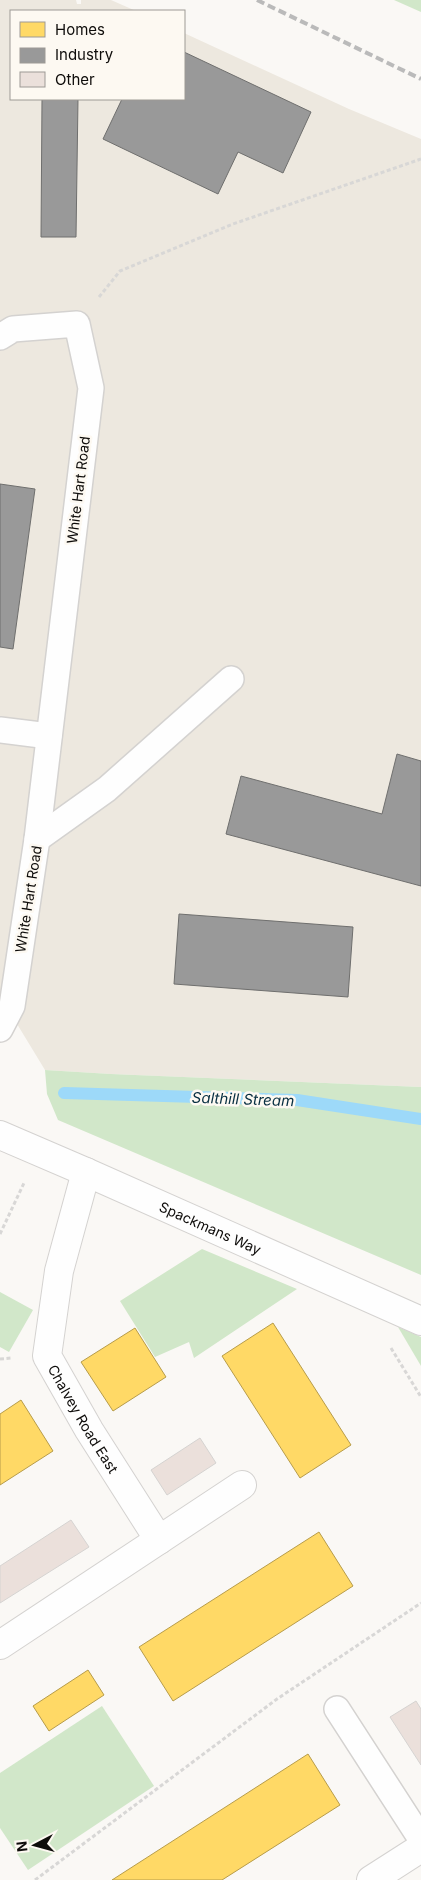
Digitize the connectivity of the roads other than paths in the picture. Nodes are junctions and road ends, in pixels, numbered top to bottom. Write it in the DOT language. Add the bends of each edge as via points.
graph roads {
  1 [pos="0,337"];
  2 [pos="231,679"];
  3 [pos="0,730"];
  4 [pos="49,736"];
  5 [pos="37,839"];
  6 [pos="0,1029"];
  7 [pos="0,1135"];
  8 [pos="86,1172"];
  9 [pos="421,1321"];
  10 [pos="242,1485"];
  11 [pos="159,1540"];
  12 [pos="0,1645"];
  13 [pos="336,1709"];
  14 [pos="421,1839"];
  15 [pos="421,1848"];
  16 [pos="371,1880"];
  1 -- 4 [label="lane, White Hart Road" via="13,329 77,324 91,388"];
  2 -- 5 [label="lane" via="107,789"];
  3 -- 4 [label="lane"];
  4 -- 5 [label="lane, White Hart Road"];
  5 -- 6 [label="lane, White Hart Road" via="12,1006"];
  7 -- 8 [label="street, Spackmans Way"];
  8 -- 9 [label="street, Spackmans Way"];
  8 -- 11 [label="street, Chalvey Road East" via="59,1271 47,1356 89,1430"];
  10 -- 11 [label="street"];
  11 -- 12 [label="street"];
  13 -- 14 [label="lane"];
  15 -- 16 [label="street"];
}
